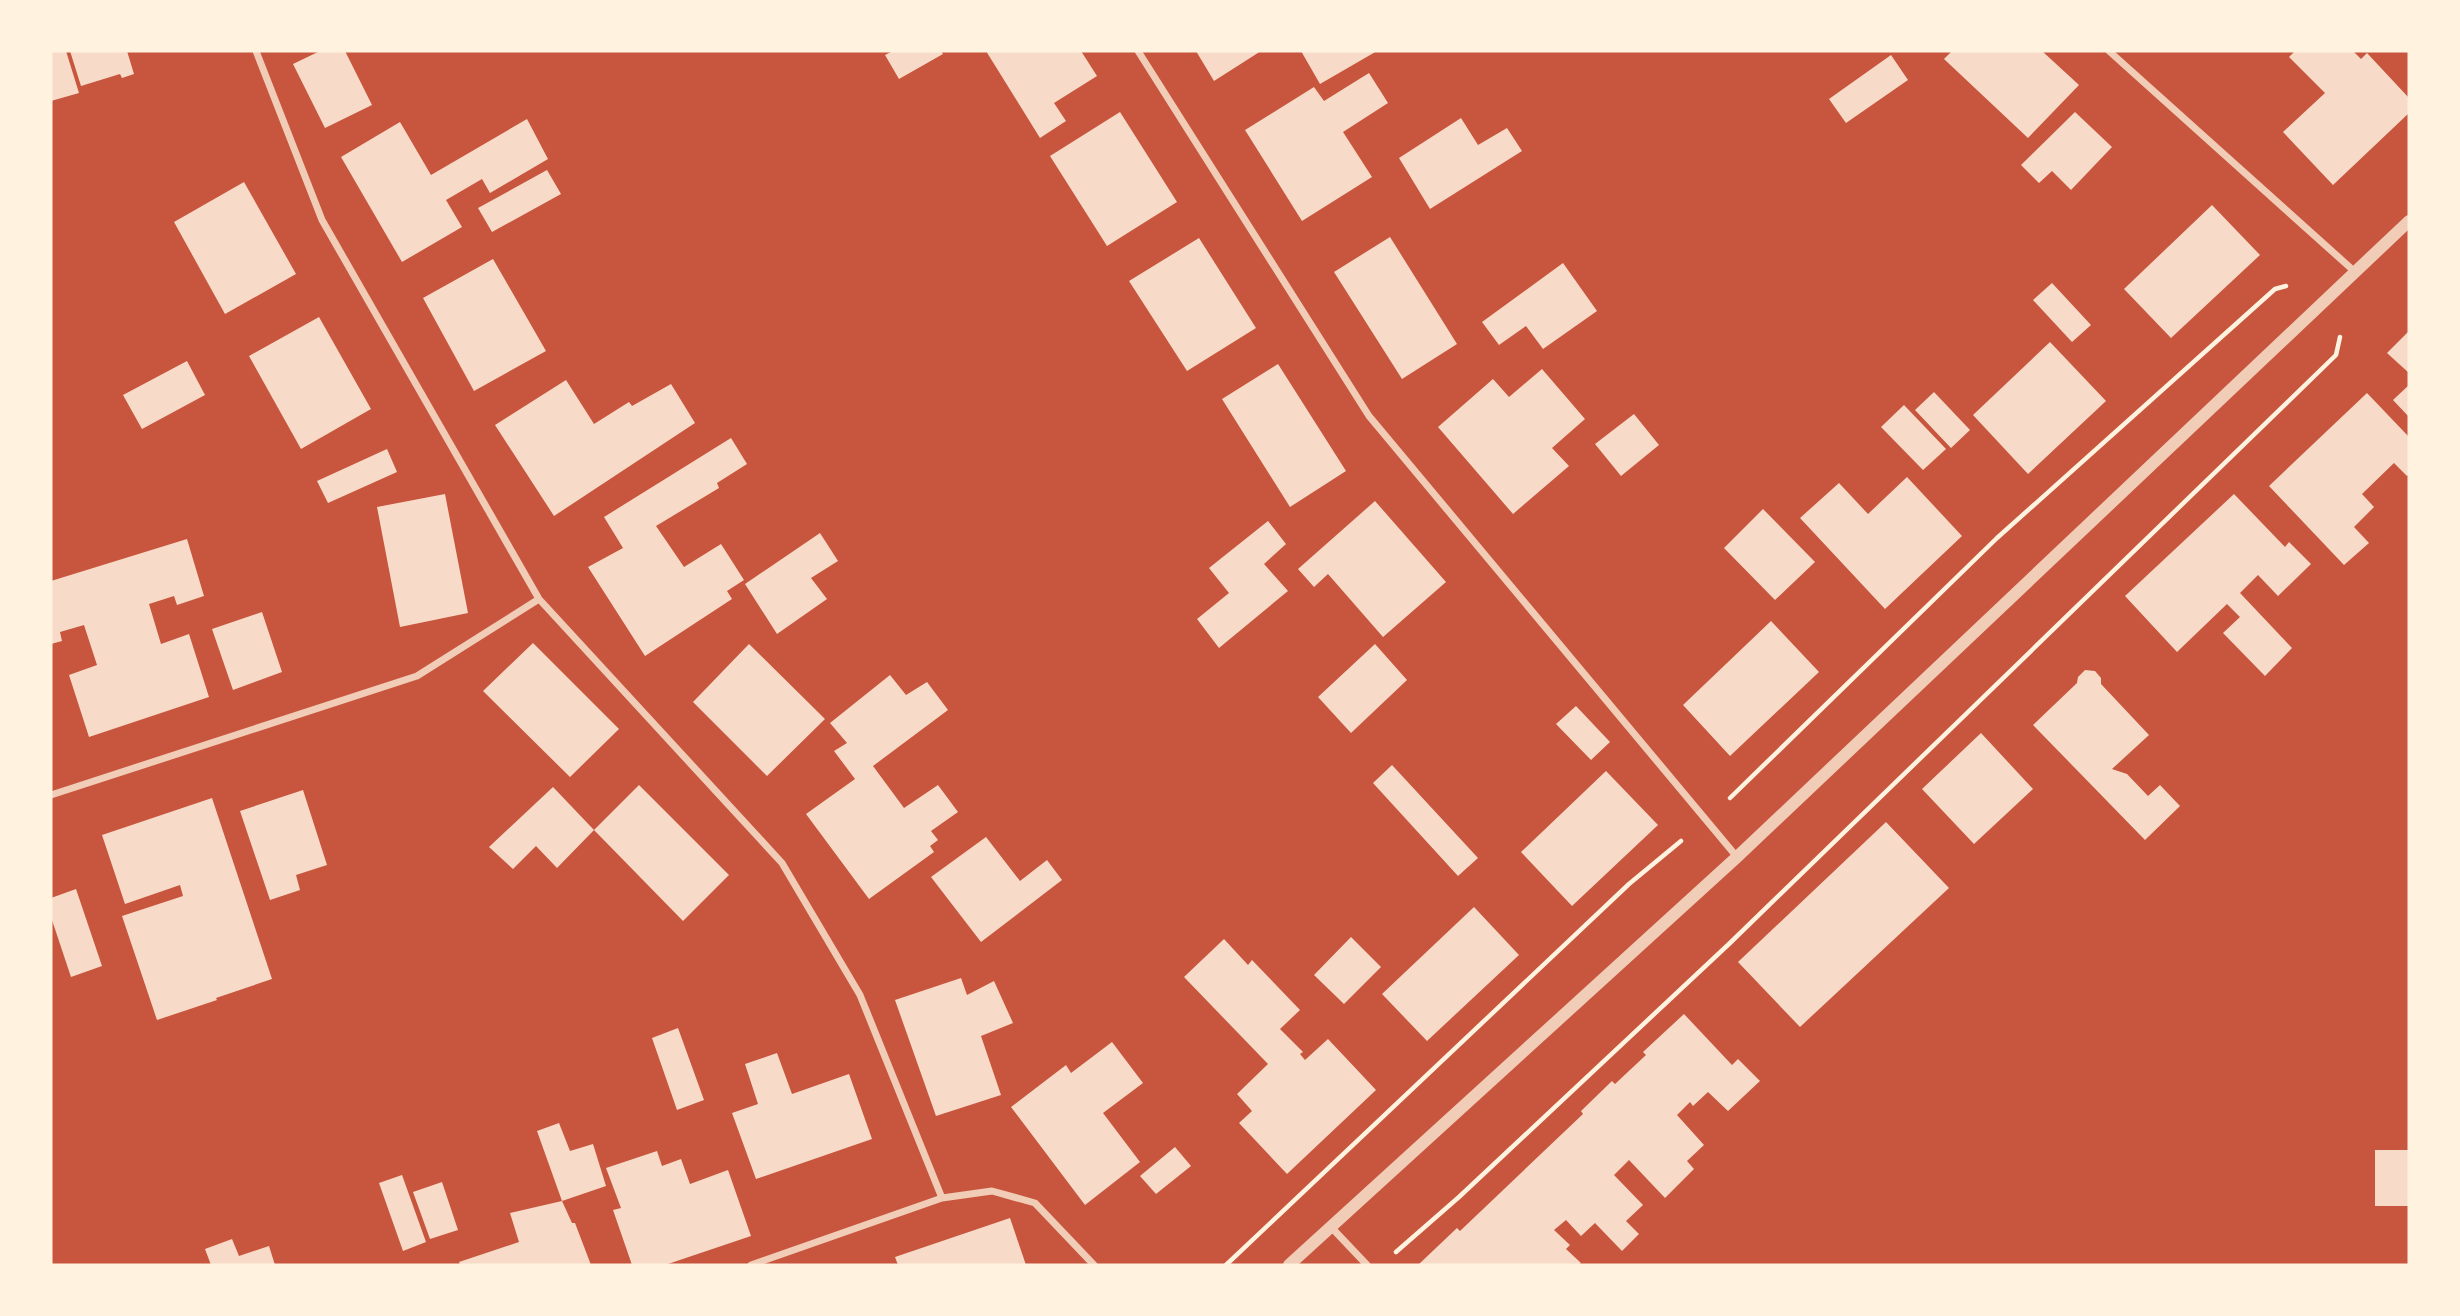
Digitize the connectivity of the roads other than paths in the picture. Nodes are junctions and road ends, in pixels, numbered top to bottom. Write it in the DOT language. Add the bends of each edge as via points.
graph roads {
  1 [pos="256,51"];
  2 [pos="1138,51"];
  3 [pos="2109,51"];
  4 [pos="2409,220"];
  5 [pos="2354,271"];
  6 [pos="539,599"];
  7 [pos="51,795"];
  8 [pos="1737,857"];
  9 [pos="942,1198"];
  10 [pos="1331,1227"];
  11 [pos="751,1265"];
  12 [pos="1094,1265"];
  13 [pos="1289,1265"];
  14 [pos="1367,1265"];
  1 -- 6 [label="street" via="322,220"];
  2 -- 8 [label="street" via="1369,416"];
  3 -- 5 [label="street"];
  4 -- 5 [label="street"];
  5 -- 8 [label="street"];
  6 -- 7 [label="street" via="417,676"];
  6 -- 9 [label="street" via="782,863 860,995"];
  8 -- 10 [label="street"];
  9 -- 11 [label="street"];
  9 -- 12 [label="street" via="992,1191 1035,1203"];
  10 -- 13 [label="street"];
  10 -- 14 [label="street"];
}
